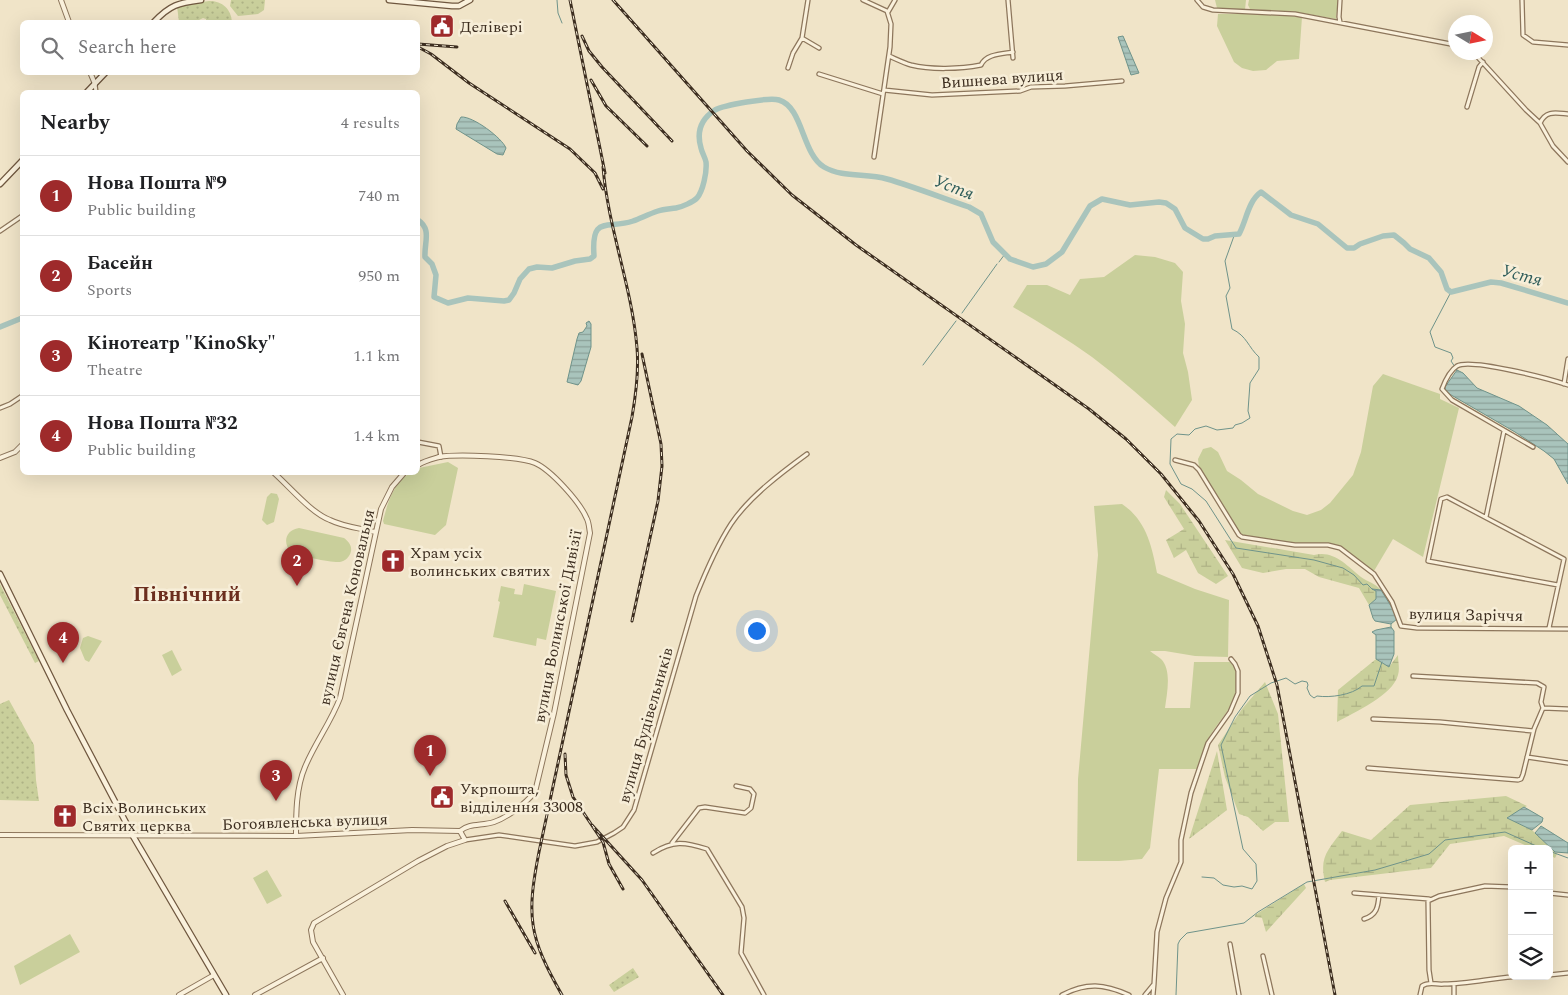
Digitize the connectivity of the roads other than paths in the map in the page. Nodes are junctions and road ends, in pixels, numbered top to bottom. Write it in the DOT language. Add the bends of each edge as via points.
graph roads {
  1 [pos="61,0"];
  2 [pos="201,0"];
  3 [pos="389,0"];
  4 [pos="470,0"];
  5 [pos="808,0"];
  6 [pos="862,0"];
  7 [pos="895,0"];
  8 [pos="1008,0"];
  9 [pos="1197,0"];
  10 [pos="1340,0"];
  11 [pos="1522,0"];
  12 [pos="888,12"];
  13 [pos="68,20"];
  14 [pos="156,20"];
  15 [pos="1341,23"];
  16 [pos="802,38"];
  17 [pos="1448,43"];
  18 [pos="1568,45"];
  19 [pos="818,48"];
  20 [pos="1013,52"];
  21 [pos="889,56"];
  22 [pos="1013,58"];
  23 [pos="1483,62"];
  24 [pos="788,68"];
  25 [pos="819,74"];
  26 [pos="91,75"];
  27 [pos="103,75"];
  28 [pos="1122,81"];
  29 [pos="95,84"];
  30 [pos="89,90"];
  31 [pos="96,90"];
  32 [pos="883,92"];
  33 [pos="1467,107"];
  34 [pos="1568,114"];
  35 [pos="1540,123"];
  36 [pos="874,157"];
  37 [pos="1568,162"];
  38 [pos="20,163"];
  39 [pos="0,184"];
  40 [pos="20,217"];
  41 [pos="0,231"];
  42 [pos="1568,359"];
  43 [pos="1566,384"];
  44 [pos="20,397"];
  45 [pos="0,408"];
  46 [pos="1504,431"];
  47 [pos="420,442"];
  48 [pos="20,447"];
  49 [pos="1533,447"];
  50 [pos="807,454"];
  51 [pos="441,457"];
  52 [pos="0,458"];
  53 [pos="1174,460"];
  54 [pos="420,464"];
  55 [pos="276,475"];
  56 [pos="402,475"];
  57 [pos="1486,517"];
  58 [pos="375,532"];
  59 [pos="0,574"];
  60 [pos="1558,586"];
  61 [pos="1549,629"];
  62 [pos="1568,629"];
  63 [pos="1231,659"];
  64 [pos="1413,676"];
  65 [pos="1543,708"];
  66 [pos="1568,709"];
  67 [pos="1373,719"];
  68 [pos="1533,731"];
  69 [pos="1527,757"];
  70 [pos="1568,763"];
  71 [pos="1368,768"];
  72 [pos="736,786"];
  73 [pos="460,831"];
  74 [pos="0,835"];
  75 [pos="133,836"];
  76 [pos="296,836"];
  77 [pos="465,840"];
  78 [pos="671,844"];
  79 [pos="653,853"];
  80 [pos="1508,888"];
  81 [pos="1354,893"];
  82 [pos="1553,893"];
  83 [pos="1379,895"];
  84 [pos="1568,895"];
  85 [pos="1430,899"];
  86 [pos="1364,919"];
  87 [pos="1230,944"];
  88 [pos="1263,956"];
  89 [pos="323,958"];
  90 [pos="1568,973"];
  91 [pos="214,975"];
  92 [pos="1553,975"];
  93 [pos="1508,977"];
  94 [pos="1431,983"];
  95 [pos="1154,984"];
  96 [pos="1454,984"];
  97 [pos="179,995"];
  98 [pos="226,995"];
  99 [pos="255,995"];
  100 [pos="344,995"];
  101 [pos="764,995"];
  102 [pos="1062,995"];
  103 [pos="1129,995"];
  104 [pos="1145,995"];
  105 [pos="1153,995"];
  106 [pos="1239,995"];
  107 [pos="1272,995"];
  108 [pos="1420,995"];
  109 [pos="1454,995"];
  1 -- 13 [label="street"];
  2 -- 14 [label="main road" via="175,5"];
  3 -- 4 [label="main road" via="460,6"];
  5 -- 16 [label="street"];
  6 -- 12 [label="street"];
  7 -- 12 [label="street"];
  8 -- 20 [label="street"];
  9 -- 15 [label="street" via="1203,7 1213,10 1295,14"];
  10 -- 15 [label="street" via="1338,17"];
  11 -- 18 [label="street" via="1523,36 1533,42"];
  12 -- 21 [label="street" via="891,24"];
  15 -- 17 [label="street"];
  16 -- 19 [label="street"];
  16 -- 24 [label="street"];
  20 -- 21 [label="street" via="995,54 984,59 981,65 968,68 911,65"];
  20 -- 22 [label="street"];
  21 -- 32 [label="street"];
  23 -- 33 [label="street"];
  23 -- 35 [label="street"];
  25 -- 32 [label="street, Вишнева вулиця"];
  26 -- 29 [label="street"];
  27 -- 29 [label="main road"];
  28 -- 32 [label="street, Вишнева вулиця" via="932,96"];
  29 -- 30 [label="main road"];
  29 -- 31 [label="street"];
  32 -- 36 [label="street"];
  34 -- 35 [label="street" via="1551,112"];
  35 -- 37 [label="street"];
  38 -- 39 [label="main road"];
  40 -- 41 [label="street"];
  42 -- 43 [label="street"];
  43 -- 46 [label="street" via="1498,367 1456,366 1442,389 1452,400"];
  44 -- 45 [label="street"];
  46 -- 49 [label="street"];
  46 -- 57 [label="street"];
  47 -- 51 [label="street" via="439,446"];
  48 -- 52 [label="street"];
  50 -- 77 [label="street, вулиця Будівельників" via="772,481 732,522 710,562 696,596 634,810 623,827 602,840 576,846 499,835"];
  51 -- 54 [label="street"];
  51 -- 73 [label="street, вулиця Волинської Дивізії" via="513,458 536,464 552,476 578,505 587,519 590,534 535,792 498,820 465,826"];
  53 -- 61 [label="street, вулиця Заріччя" via="1194,465 1199,470 1242,537 1328,545 1347,553 1374,574 1392,602 1401,626"];
  55 -- 58 [label="street" via="328,520"];
  56 -- 58 [label="street, вулиця Євгена Коновальця" via="386,496"];
  57 -- 60 [label="street" via="1564,559"];
  57 -- 60 [label="street" via="1447,497 1441,499 1428,561"];
  58 -- 76 [label="street, вулиця Євгена Коновальця" via="340,698 301,779"];
  59 -- 75 [label="main road"];
  60 -- 61 [label="street"];
  61 -- 62 [label="street, вулиця Заріччя"];
  63 -- 95 [label="street" via="1238,671 1238,693 1230,712 1208,743 1191,793 1181,840 1181,862 1166,898 1157,932"];
  64 -- 65 [label="street" via="1537,683 1544,686"];
  65 -- 66 [label="street"];
  65 -- 68 [label="street"];
  67 -- 68 [label="street"];
  68 -- 69 [label="street"];
  69 -- 70 [label="street"];
  69 -- 71 [label="street" via="1522,777 1515,781"];
  72 -- 78 [label="street" via="750,789 754,794 751,808 745,813 699,808"];
  73 -- 76 [label="street, Богоявленська вулиця"];
  73 -- 77 [label="street"];
  74 -- 75 [label="street, Богоявленська вулиця"];
  75 -- 76 [label="street, Богоявленська вулиця"];
  75 -- 91 [label="main road"];
  77 -- 89 [label="street, вулиця Будівельників" via="418,861 314,923 311,930 313,942"];
  78 -- 79 [label="street"];
  78 -- 101 [label="street" via="707,849 737,897 744,913 741,953"];
  80 -- 85 [label="street" via="1485,886"];
  81 -- 83 [label="street"];
  82 -- 84 [label="street"];
  83 -- 85 [label="street"];
  83 -- 86 [label="street" via="1375,913"];
  85 -- 94 [label="street" via="1428,970"];
  87 -- 106 [label="street"];
  88 -- 107 [label="street"];
  89 -- 99 [label="street"];
  89 -- 100 [label="street"];
  90 -- 92 [label="street"];
  91 -- 97 [label="street"];
  91 -- 98 [label="main road"];
  93 -- 96 [label="street"];
  94 -- 96 [label="street"];
  94 -- 108 [label="street" via="1422,986"];
  95 -- 104 [label="street"];
  95 -- 105 [label="street"];
  96 -- 109 [label="street"];
  102 -- 103 [label="street" via="1079,987 1101,985"];
}
